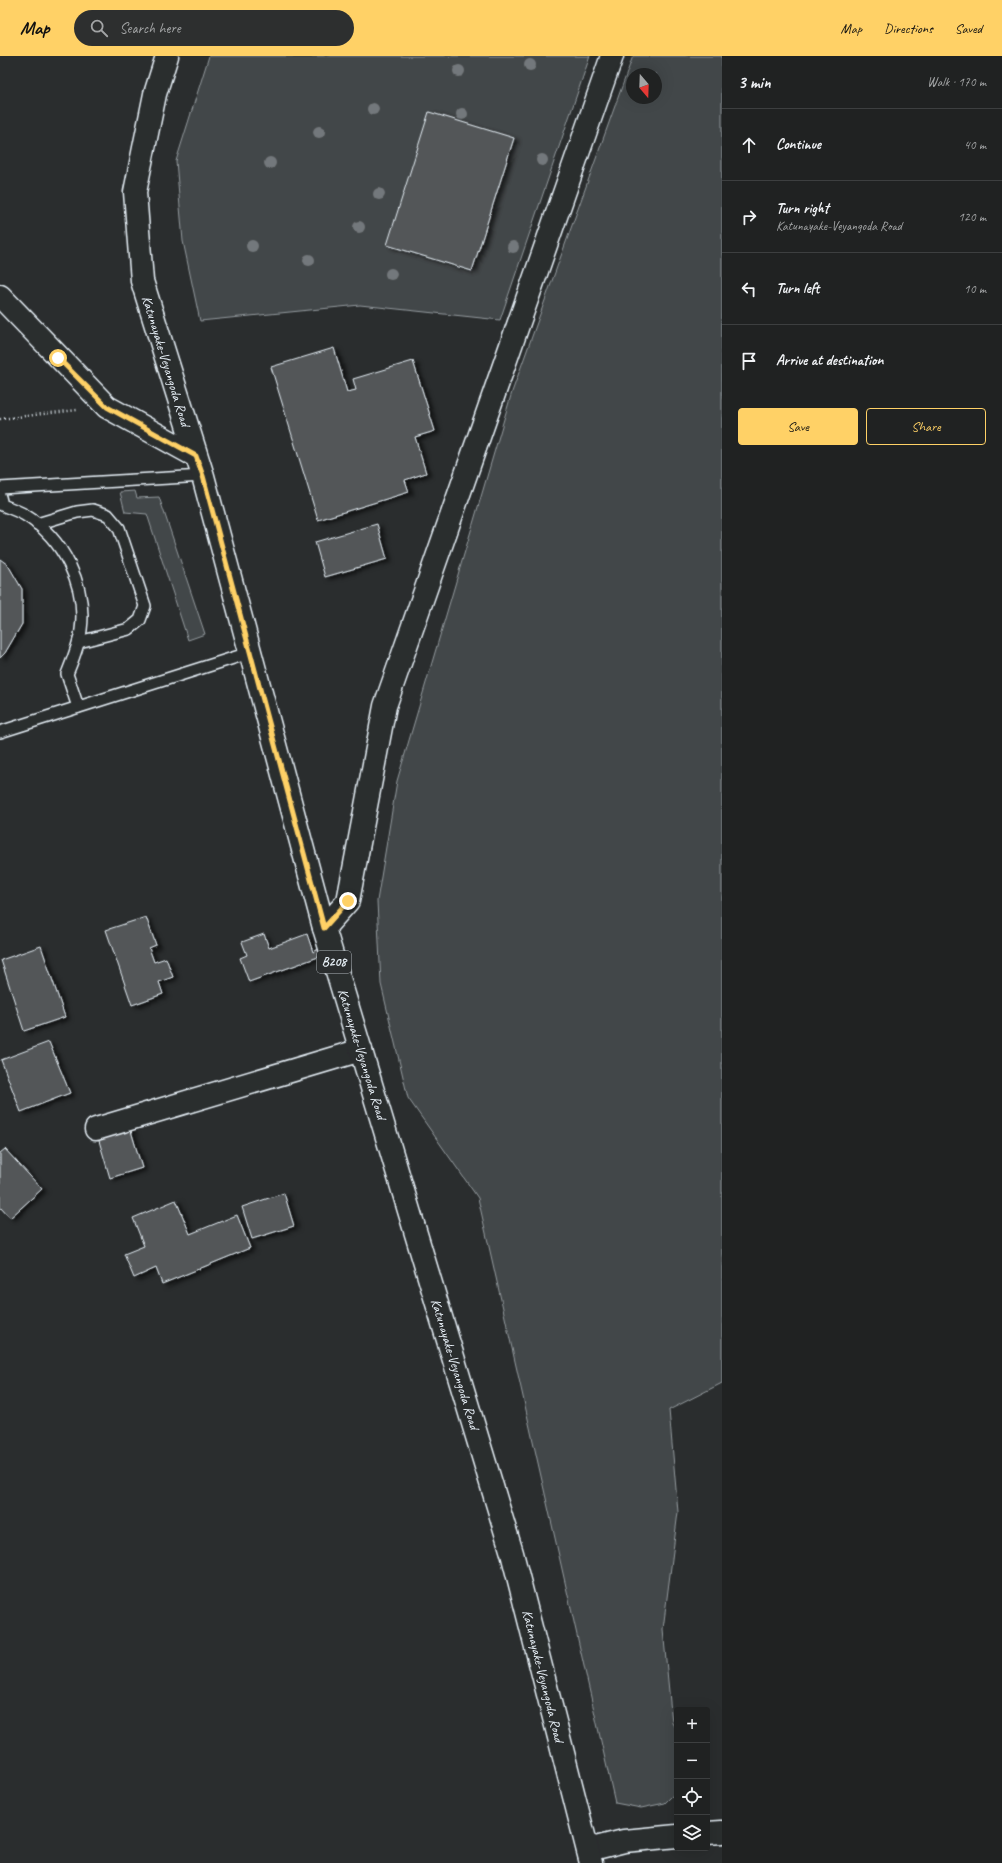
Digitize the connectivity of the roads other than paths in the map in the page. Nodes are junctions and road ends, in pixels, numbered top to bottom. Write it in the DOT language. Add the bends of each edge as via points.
graph roads {
  1 [pos="167,56"];
  2 [pos="612,56"];
  3 [pos="0,296"];
  4 [pos="196,456"];
  5 [pos="203,476"];
  6 [pos="0,488"];
  7 [pos="0,497"];
  8 [pos="37,524"];
  9 [pos="79,642"];
  10 [pos="249,653"];
  11 [pos="78,707"];
  12 [pos="0,732"];
  13 [pos="324,928"];
  14 [pos="361,1050"];
  15 [pos="96,1129"];
  16 [pos="722,1832"];
  17 [pos="710,1834"];
  18 [pos="674,1836"];
  19 [pos="589,1856"];
  1 -- 4 [label="main road, Katunayake-Veyangoda Road / B208" via="155,94 134,192 142,281"];
  2 -- 13 [label="main road" via="385,706 348,901"];
  3 -- 4 [label="main road" via="107,407"];
  4 -- 5 [label="main road, Katunayake-Veyangoda Road / B208"];
  5 -- 6 [label="lane"];
  5 -- 10 [label="main road, Katunayake-Veyangoda Road / B208"];
  7 -- 8 [label="lane" via="2,505 25,515"];
  8 -- 9 [label="lane" via="55,541 69,561 77,583 82,612"];
  8 -- 9 [label="lane" via="93,510 108,515 120,528 145,606 140,620 129,629"];
  9 -- 11 [label="lane" via="67,674"];
  10 -- 11 [label="lane"];
  10 -- 13 [label="main road, Katunayake-Veyangoda Road / B208"];
  11 -- 12 [label="lane"];
  13 -- 14 [label="main road, Katunayake-Veyangoda Road / B208"];
  14 -- 15 [label="main road"];
  14 -- 19 [label="main road, Katunayake-Veyangoda Road / B208" via="512,1554"];
  16 -- 17 [label="main road"];
  18 -- 19 [label="main road" via="624,1841"];
}
